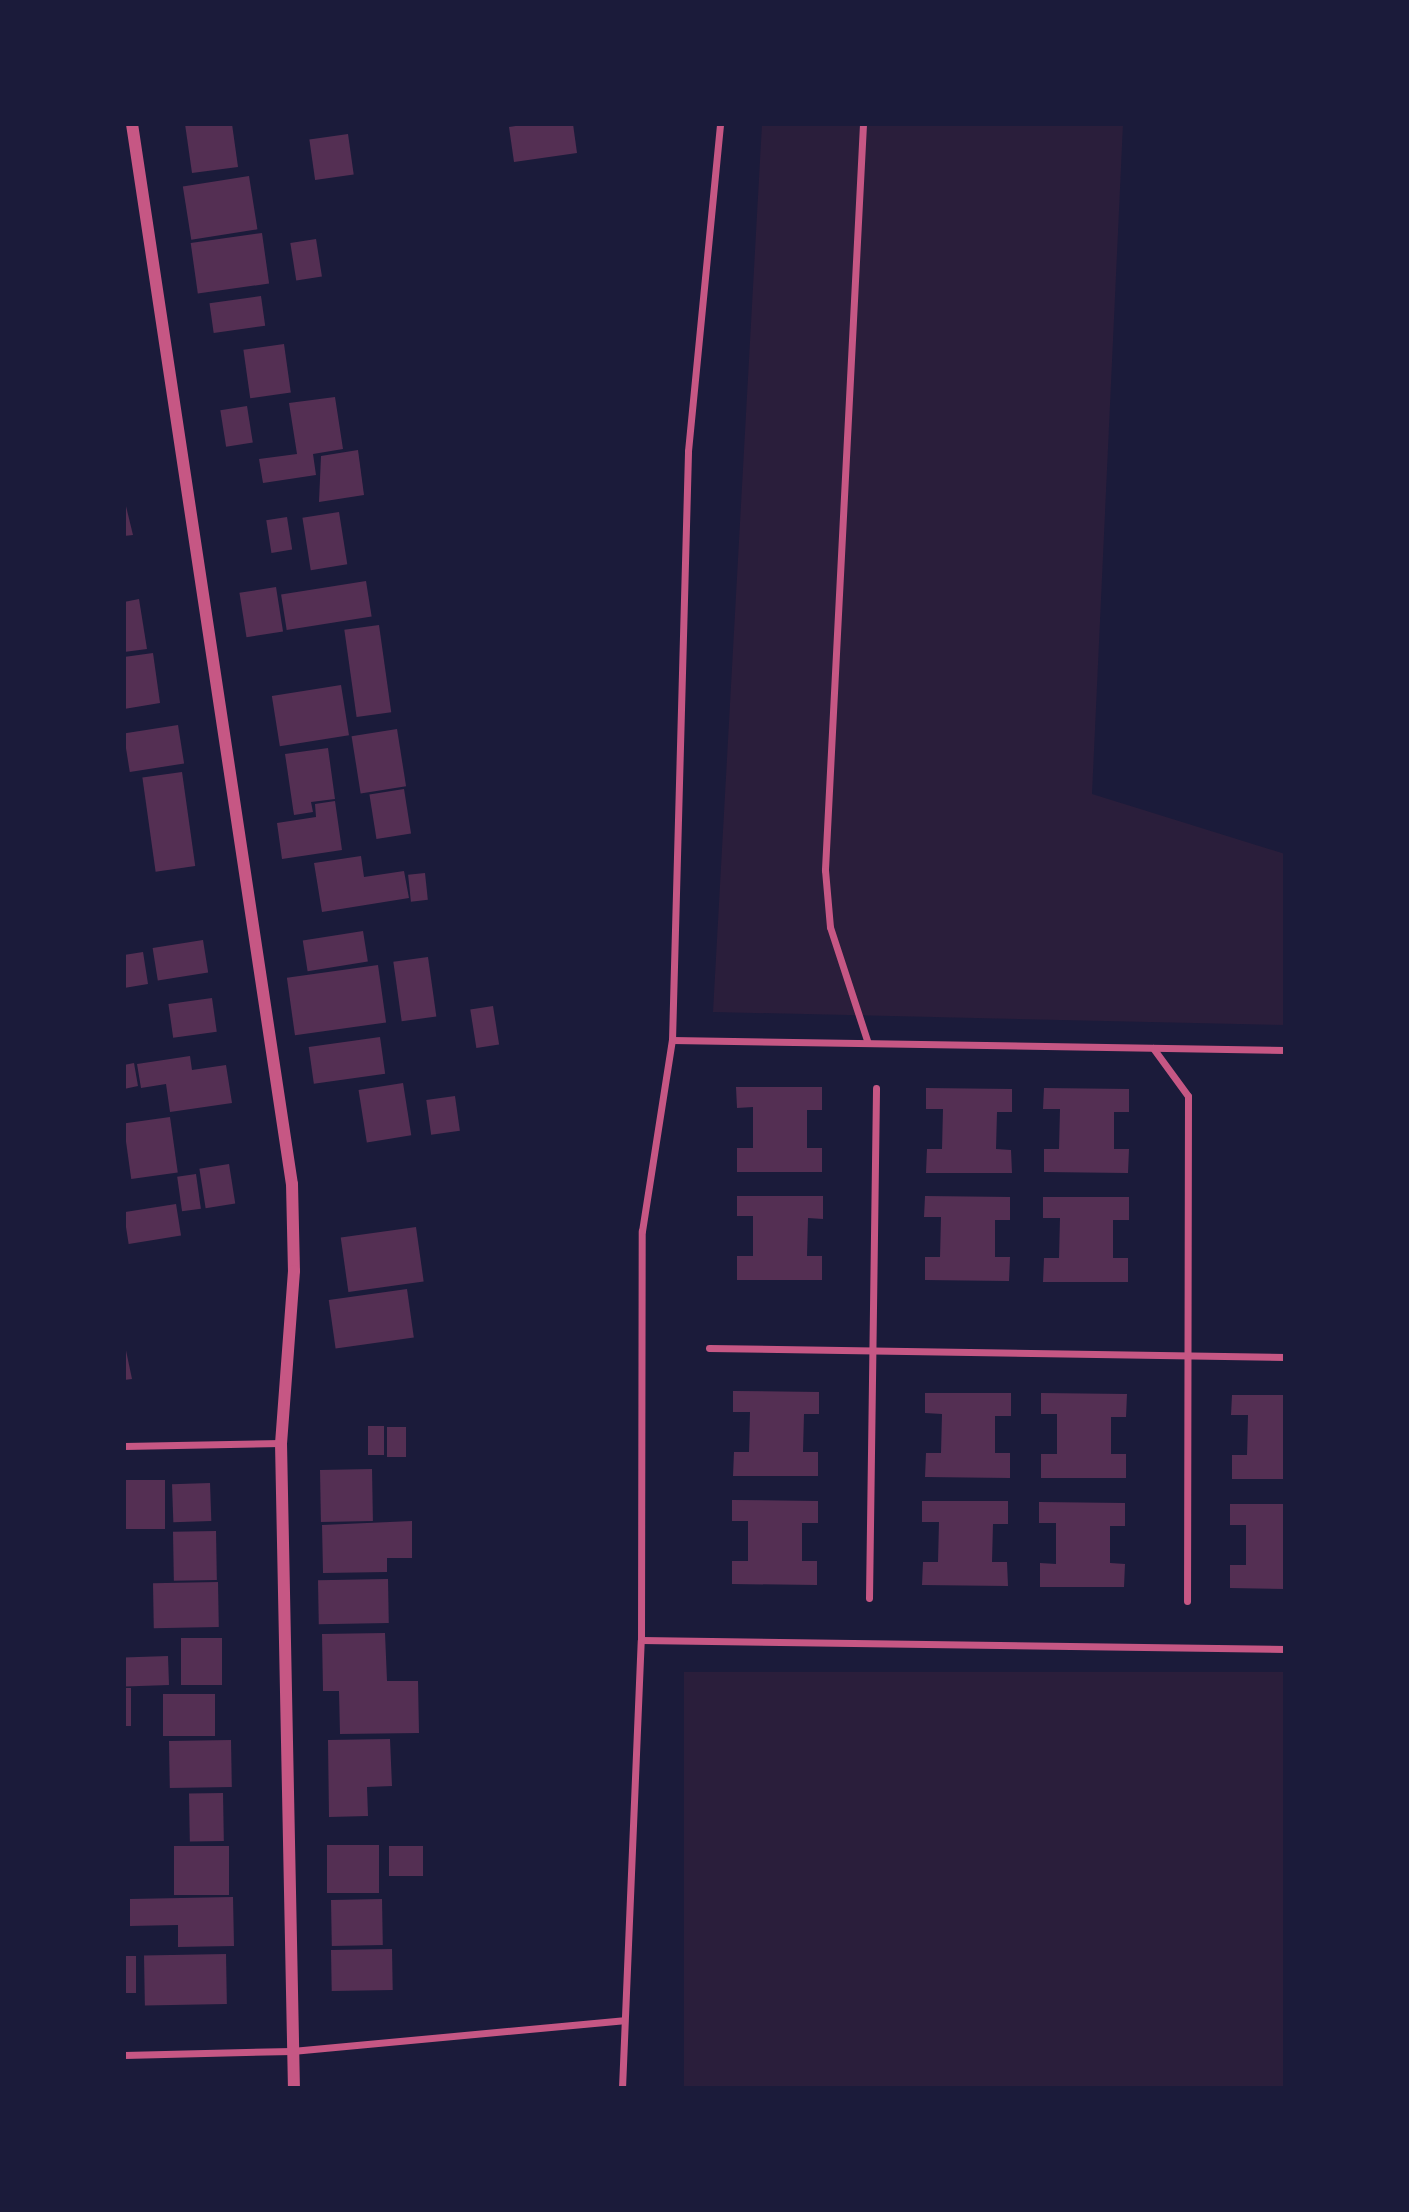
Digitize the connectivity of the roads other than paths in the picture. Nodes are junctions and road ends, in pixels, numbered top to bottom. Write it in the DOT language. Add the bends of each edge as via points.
graph roads {
  1 [pos="132,124"];
  2 [pos="720,124"];
  3 [pos="863,124"];
  4 [pos="672,1040"];
  5 [pos="868,1043"];
  6 [pos="1153,1048"];
  7 [pos="1285,1050"];
  8 [pos="876,1088"];
  9 [pos="709,1348"];
  10 [pos="873,1350"];
  11 [pos="1187,1357"];
  12 [pos="1285,1357"];
  13 [pos="281,1443"];
  14 [pos="124,1446"];
  15 [pos="869,1598"];
  16 [pos="1187,1601"];
  17 [pos="641,1640"];
  18 [pos="1285,1649"];
  19 [pos="624,2020"];
  20 [pos="292,2051"];
  21 [pos="124,2054"];
  22 [pos="294,2088"];
  23 [pos="622,2088"];
  1 -- 13 [label="street" via="292,1184 294,1271"];
  2 -- 4 [label="street" via="688,451"];
  3 -- 5 [label="street" via="825,870 830,927"];
  4 -- 5 [label="street"];
  4 -- 17 [label="street" via="642,1231"];
  5 -- 6 [label="street"];
  6 -- 7 [label="street"];
  6 -- 11 [label="street" via="1188,1096"];
  8 -- 10 [label="street"];
  9 -- 10 [label="street"];
  10 -- 11 [label="street"];
  10 -- 15 [label="street"];
  11 -- 12 [label="street"];
  11 -- 16 [label="street"];
  13 -- 14 [label="street"];
  13 -- 20 [label="street"];
  17 -- 18 [label="street"];
  17 -- 19 [label="street"];
  19 -- 20 [label="street"];
  19 -- 23 [label="street"];
  20 -- 21 [label="street"];
  20 -- 22 [label="street"];
}
